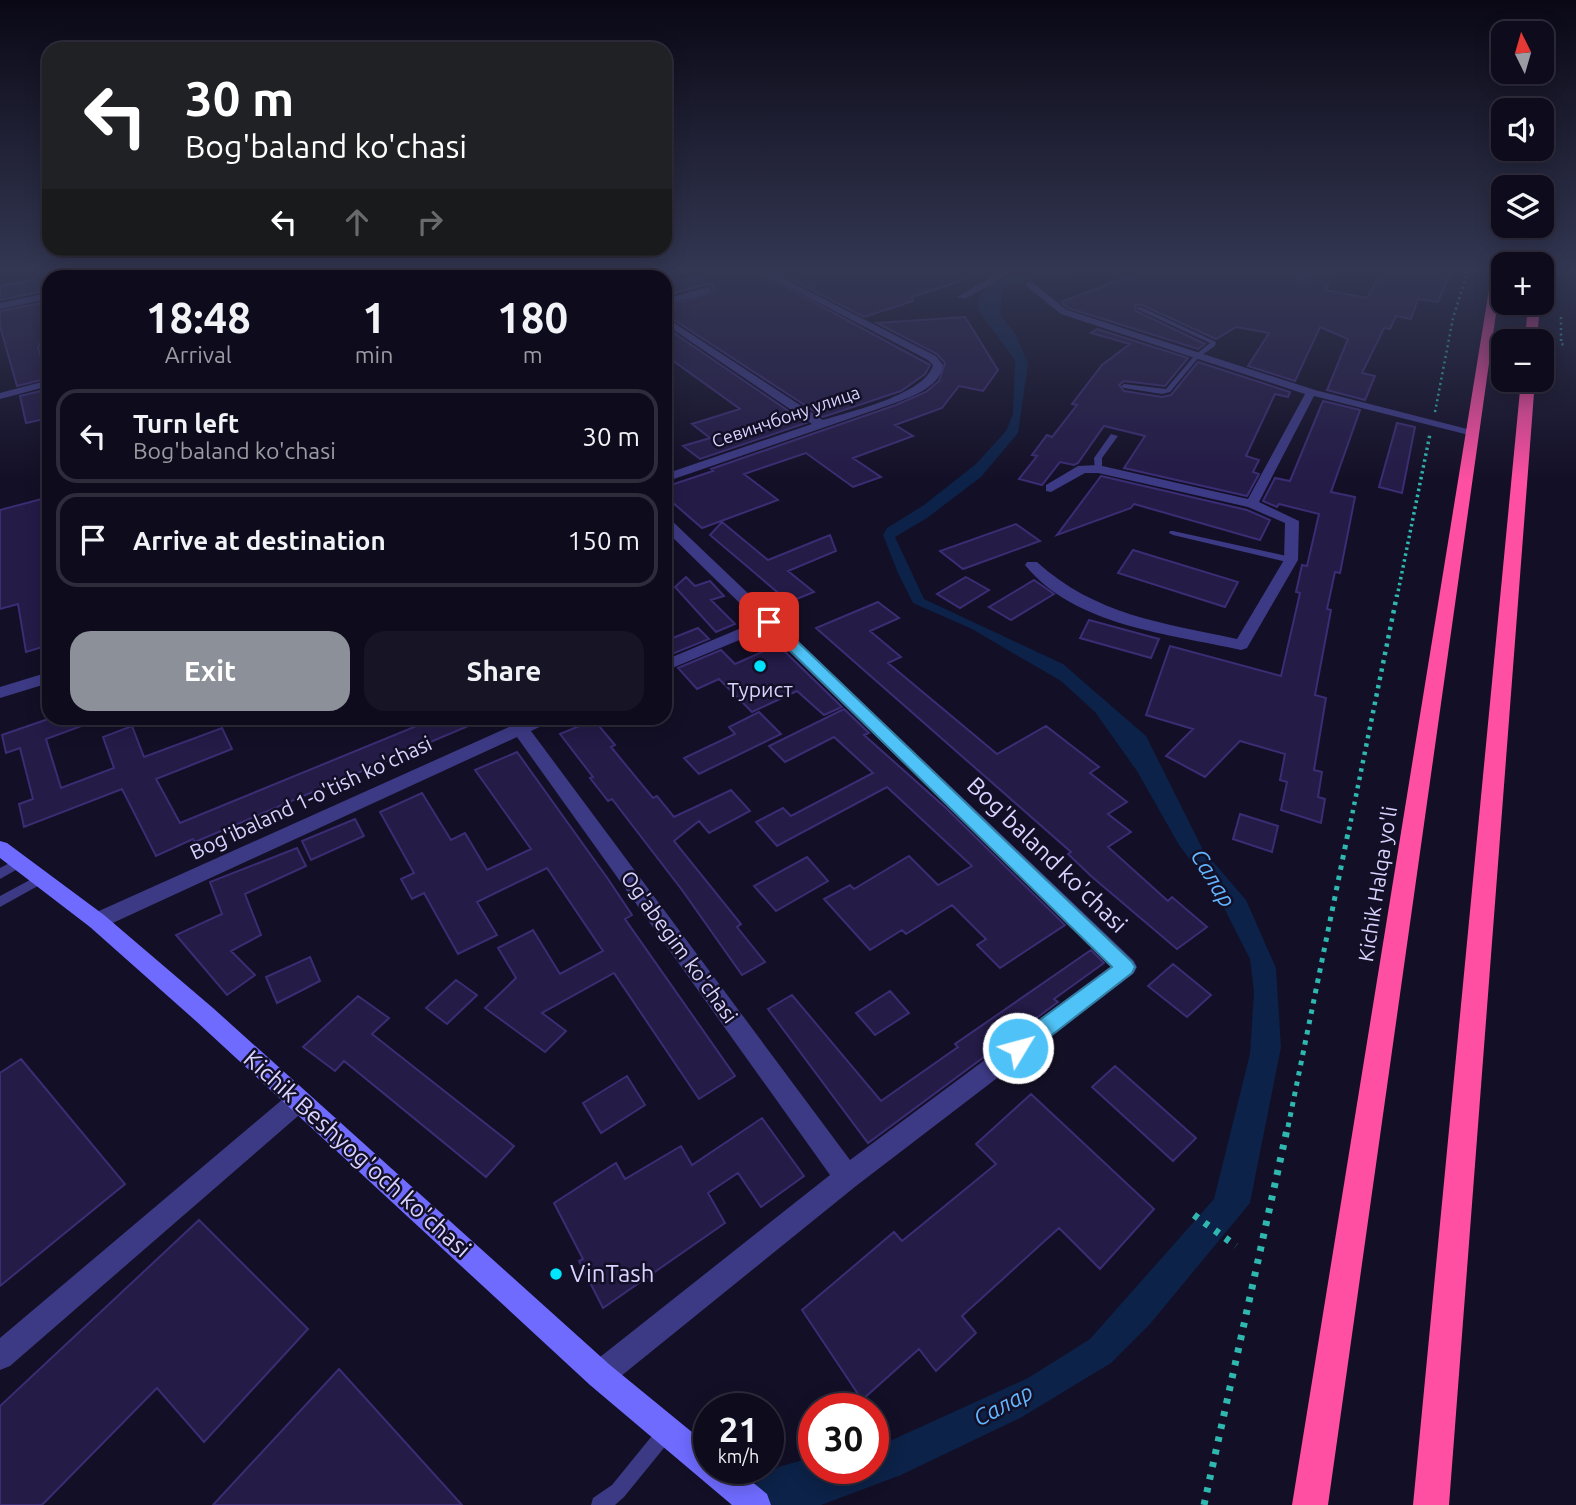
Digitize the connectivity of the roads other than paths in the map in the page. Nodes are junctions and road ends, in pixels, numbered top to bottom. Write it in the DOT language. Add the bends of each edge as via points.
graph roads {
  1 [pos="697,341"];
  2 [pos="899,341"];
  3 [pos="1152,341"];
  4 [pos="1211,341"];
  5 [pos="1487,341"];
  6 [pos="1197,356"];
  7 [pos="42,385"];
  8 [pos="1124,386"];
  9 [pos="1311,392"];
  10 [pos="1527,392"];
  11 [pos="0,396"];
  12 [pos="823,426"];
  13 [pos="1473,432"];
  14 [pos="1114,436"];
  15 [pos="1098,469"];
  16 [pos="672,476"];
  17 [pos="1051,488"];
  18 [pos="1252,504"];
  19 [pos="672,529"];
  20 [pos="1173,533"];
  21 [pos="1291,560"];
  22 [pos="1032,565"];
  23 [pos="769,622"];
  24 [pos="672,663"];
  25 [pos="42,679"];
  26 [pos="0,693"];
  27 [pos="512,725"];
  28 [pos="517,725"];
  29 [pos="6,862"];
  30 [pos="41,879"];
  31 [pos="0,902"];
  32 [pos="97,921"];
  33 [pos="298,1101"];
  34 [pos="847,1177"];
  35 [pos="0,1356"];
  36 [pos="600,1375"];
  37 [pos="674,1438"];
  38 [pos="693,1453"];
  39 [pos="731,1484"];
  40 [pos="600,1505"];
  41 [pos="756,1505"];
  42 [pos="1310,1505"];
  43 [pos="1431,1505"];
  1 -- 12 [label="street"];
  2 -- 12 [label="street, Севинчбону улица" via="932,358 937,372 921,388"];
  3 -- 6 [label="street"];
  4 -- 6 [label="lane" via="1213,345"];
  5 -- 13 [label="highway, Kichik Halqa yo'li"];
  6 -- 8 [label="lane" via="1168,391"];
  6 -- 9 [label="street"];
  7 -- 11 [label="street"];
  9 -- 13 [label="street"];
  9 -- 18 [label="street"];
  10 -- 43 [label="highway"];
  12 -- 16 [label="street, Севинчбону улица"];
  13 -- 42 [label="highway, Kichik Halqa yo'li"];
  14 -- 15 [label="lane" via="1098,458"];
  15 -- 17 [label="street" via="1082,469"];
  15 -- 18 [label="street"];
  18 -- 21 [label="street" via="1292,521"];
  19 -- 23 [label="street, Bog'baland ko'chasi"];
  20 -- 21 [label="lane"];
  21 -- 22 [label="street" via="1241,645 1081,603 1047,583"];
  23 -- 24 [label="street"];
  23 -- 34 [label="street, Bog'baland ko'chasi" via="1126,967"];
  25 -- 26 [label="street"];
  27 -- 32 [label="street, Bog'ibaland 1-o'tish ko'chasi"];
  28 -- 34 [label="street, Og'abegim ko'chasi"];
  29 -- 30 [label="street, Kichik Beshyog'och ko'chasi"];
  30 -- 31 [label="lane"];
  30 -- 32 [label="street, Kichik Beshyog'och ko'chasi"];
  32 -- 33 [label="street, Kichik Beshyog'och ko'chasi"];
  33 -- 35 [label="street"];
  33 -- 36 [label="street, Kichik Beshyog'och ko'chasi"];
  34 -- 36 [label="street, Bog'baland ko'chasi"];
  36 -- 37 [label="street, Kichik Beshyog'och ko'chasi"];
  37 -- 38 [label="street, Kichik Beshyog'och ko'chasi"];
  37 -- 40 [label="lane"];
  39 -- 41 [label="street, Kichik Beshyog'och ko'chasi"];
}
